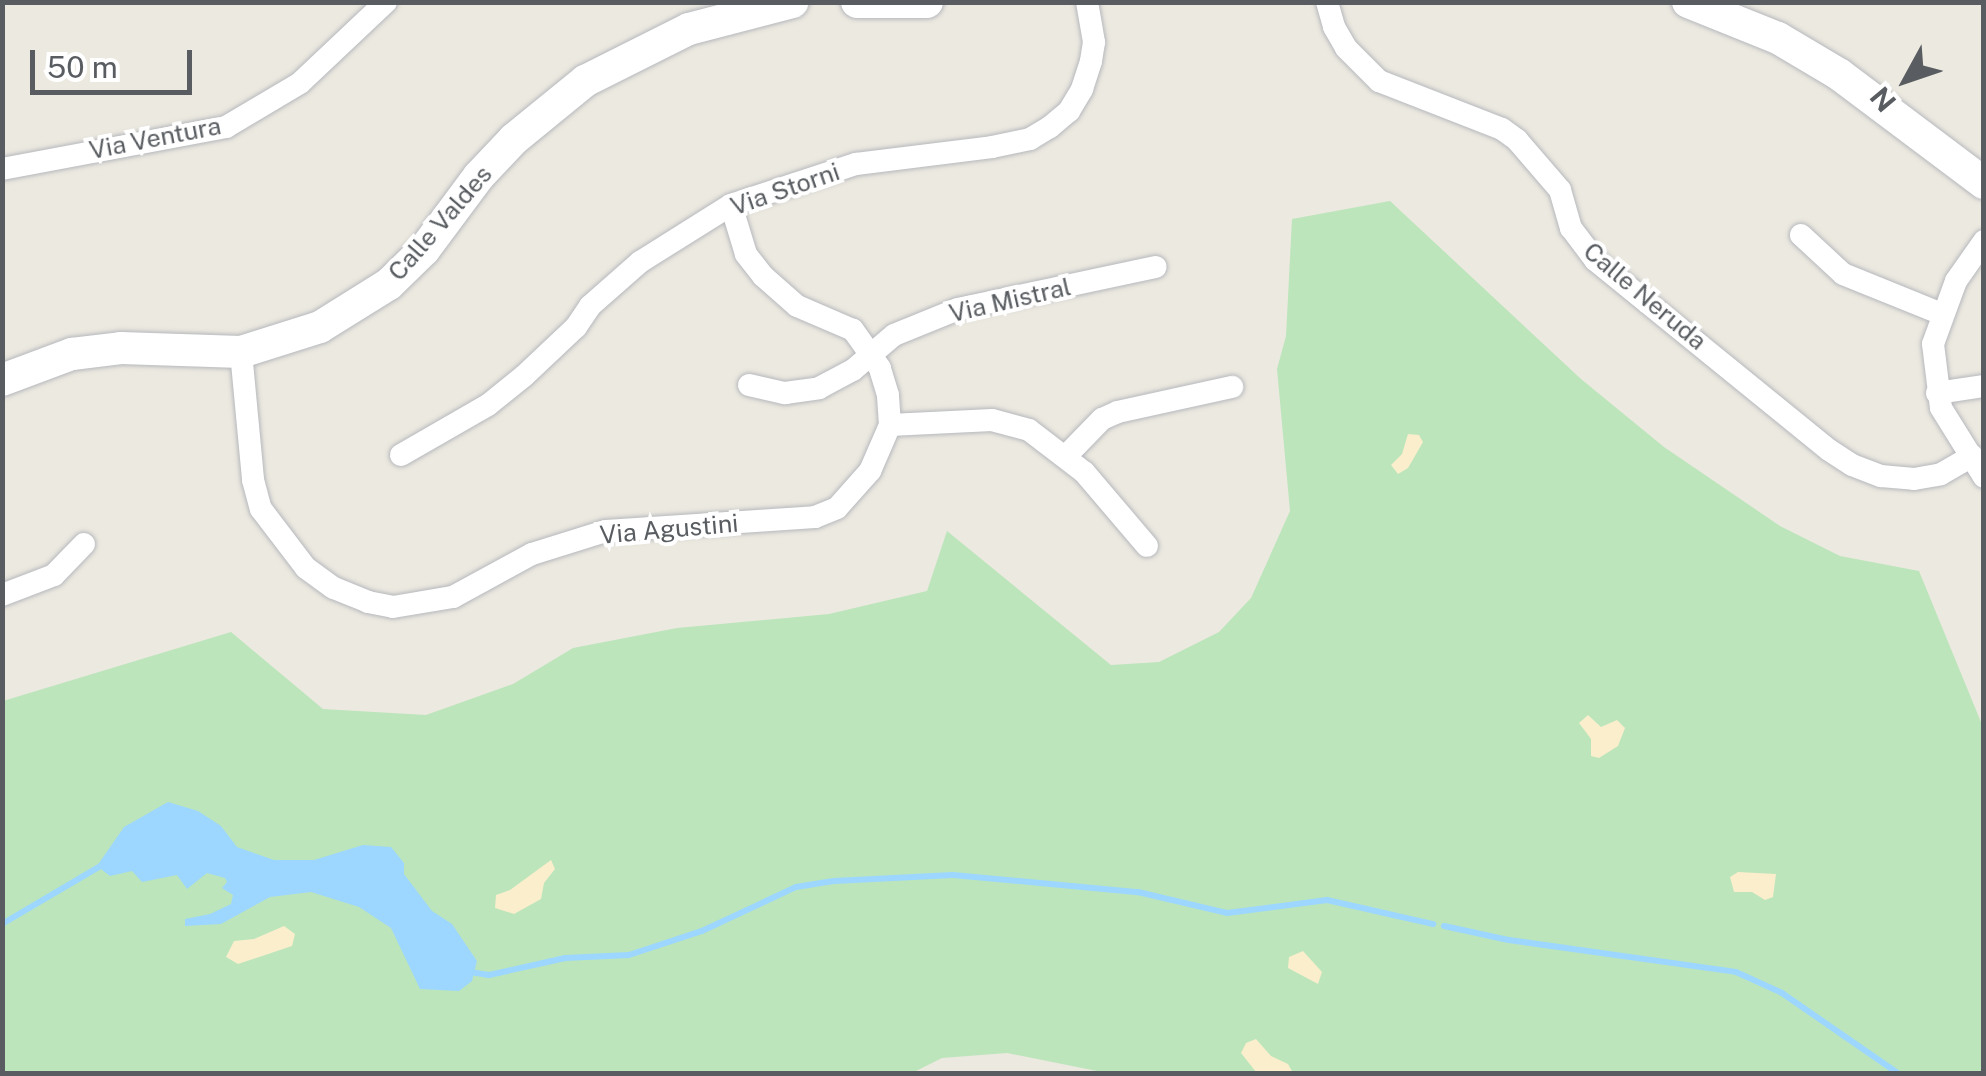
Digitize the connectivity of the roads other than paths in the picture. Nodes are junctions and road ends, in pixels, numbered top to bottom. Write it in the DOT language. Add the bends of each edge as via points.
graph roads {
  1 [pos="793,2"];
  2 [pos="857,2"];
  3 [pos="927,2"];
  4 [pos="1086,2"];
  5 [pos="1327,2"];
  6 [pos="1688,2"];
  7 [pos="370,8"];
  8 [pos="1724,8"];
  9 [pos="722,10"];
  10 [pos="2,169"];
  11 [pos="1984,183"];
  12 [pos="731,206"];
  13 [pos="1802,235"];
  14 [pos="1984,240"];
  15 [pos="1156,267"];
  16 [pos="1942,314"];
  17 [pos="241,352"];
  18 [pos="871,352"];
  19 [pos="2,380"];
  20 [pos="749,385"];
  21 [pos="1984,386"];
  22 [pos="1232,387"];
  23 [pos="1938,393"];
  24 [pos="890,425"];
  25 [pos="400,454"];
  26 [pos="1066,456"];
  27 [pos="1978,466"];
  28 [pos="84,544"];
  29 [pos="1147,546"];
  30 [pos="2,595"];
  1 -- 9 [label="street, Calle Valdes"];
  2 -- 3 [label="street"];
  4 -- 12 [label="street, Via Storni" via="1094,42 1082,89 1068,111 1030,139 856,164"];
  5 -- 27 [label="street, Calle Neruda" via="1346,48 1379,81 1518,140 1560,190 1571,228 1595,260 1829,450 1881,476 1914,478"];
  6 -- 8 [label="street"];
  7 -- 10 [label="street, Via Ventura" via="300,82 226,126"];
  8 -- 11 [label="street" via="1840,75"];
  9 -- 17 [label="street, Calle Valdes" via="546,110 479,176 424,250 353,310 289,340"];
  12 -- 18 [label="street" via="746,254 777,292 852,330"];
  12 -- 25 [label="street, Via Storni" via="640,262 488,405"];
  13 -- 16 [label="street" via="1843,274"];
  14 -- 16 [label="street"];
  15 -- 18 [label="street, Via Mistral" via="958,309 894,335"];
  16 -- 23 [label="street" via="1933,344"];
  17 -- 19 [label="street, Calle Valdes" via="121,348 72,354"];
  17 -- 24 [label="street, Via Agustini" via="261,508 306,568 334,588 394,607 453,596 532,554 606,531 815,518 856,492"];
  18 -- 20 [label="street, Via Mistral" via="819,388 785,393"];
  18 -- 24 [label="street" via="888,396"];
  21 -- 23 [label="street"];
  22 -- 26 [label="street" via="1118,412"];
  23 -- 27 [label="street" via="1949,426"];
  24 -- 26 [label="street" via="966,419 1010,424"];
  26 -- 29 [label="street"];
  28 -- 30 [label="street" via="54,575"];
}
